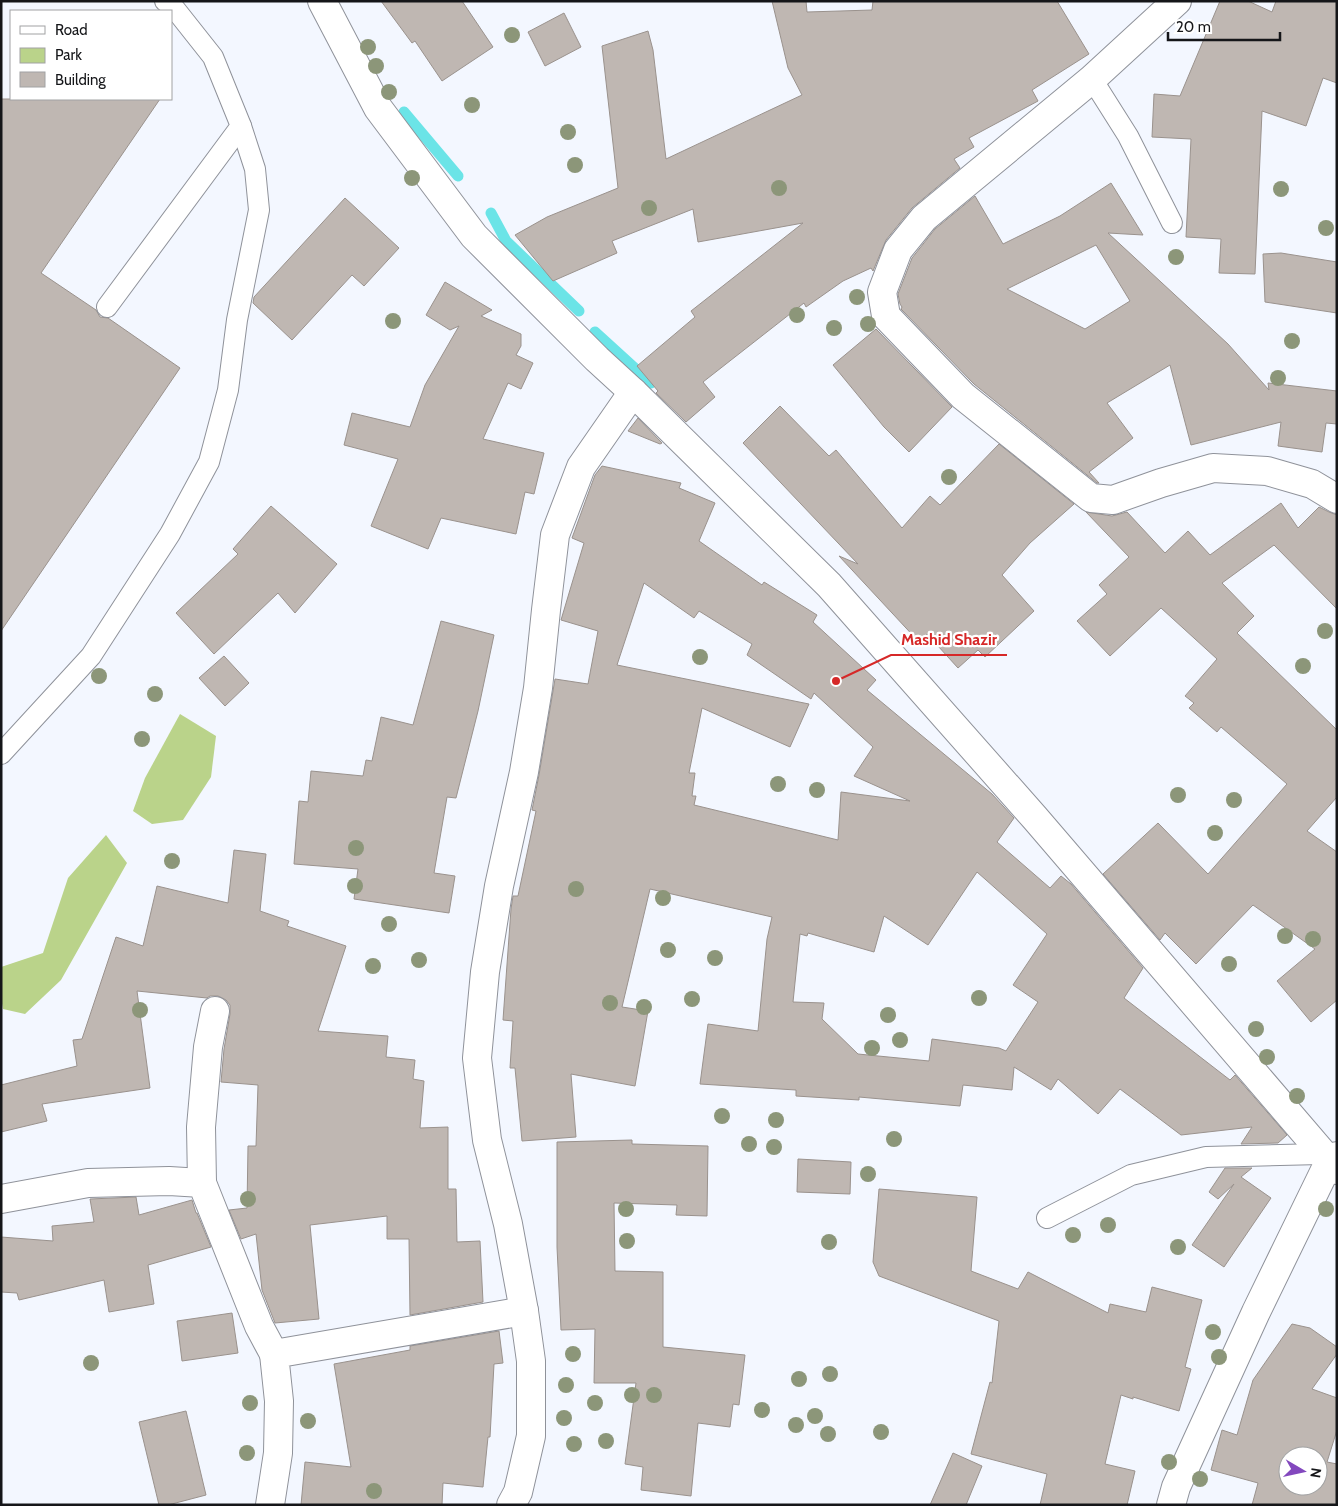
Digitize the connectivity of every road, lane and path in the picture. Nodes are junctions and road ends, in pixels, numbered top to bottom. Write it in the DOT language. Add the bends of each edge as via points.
graph roads {
  1 [pos="165,1"];
  2 [pos="322,1"];
  3 [pos="1177,1"];
  4 [pos="1092,79"];
  5 [pos="241,126"];
  6 [pos="1172,223"];
  7 [pos="107,307"];
  8 [pos="633,392"];
  9 [pos="1337,499"];
  10 [pos="1,754"];
  11 [pos="215,1011"];
  12 [pos="1331,1160"];
  13 [pos="202,1183"];
  14 [pos="1,1199"];
  15 [pos="1047,1218"];
  16 [pos="524,1311"];
  17 [pos="274,1354"];
  18 [pos="270,1505"];
  19 [pos="511,1505"];
  20 [pos="1171,1505"];
  1 -- 5 [label="lane" via="213,57"];
  2 -- 8 [label="street" via="378,108 474,236"];
  3 -- 4 [label="street"];
  4 -- 6 [label="lane" via="1128,136"];
  4 -- 9 [label="street" via="924,218 898,250 882,292 886,316 962,396 1091,498 1113,500 1213,468 1267,471 1312,484"];
  5 -- 7 [label="lane"];
  5 -- 10 [label="lane" via="255,169 259,210 228,390 209,462 170,534 91,656"];
  8 -- 12 [label="street" via="829,585"];
  8 -- 16 [label="street" via="581,467 555,535 538,688 484,972 476,1058 487,1140 508,1224"];
  11 -- 13 [label="street" via="200,1127"];
  12 -- 15 [label="lane" via="1206,1157 1130,1176"];
  12 -- 20 [label="street" via="1256,1312"];
  13 -- 14 [label="street" via="88,1183"];
  13 -- 17 [label="street" via="259,1326"];
  16 -- 17 [label="street"];
  16 -- 19 [label="street" via="531,1361 531,1436 518,1492"];
  17 -- 18 [label="street" via="279,1401 278,1453"];
}
